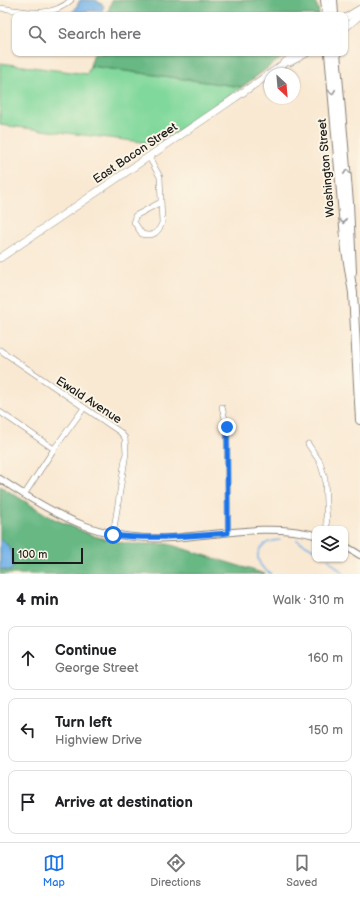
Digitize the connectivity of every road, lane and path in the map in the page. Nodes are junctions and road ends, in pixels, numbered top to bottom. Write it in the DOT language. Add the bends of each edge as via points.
graph roads {
  1 [pos="71,0"];
  2 [pos="326,0"];
  3 [pos="333,0"];
  4 [pos="0,8"];
  5 [pos="360,9"];
  6 [pos="28,12"];
  7 [pos="50,12"];
  8 [pos="326,12"];
  9 [pos="334,12"];
  10 [pos="360,15"];
  11 [pos="348,16"];
  12 [pos="348,25"];
  13 [pos="293,56"];
  14 [pos="301,56"];
  15 [pos="329,56"];
  16 [pos="336,56"];
  17 [pos="281,66"];
  18 [pos="149,157"];
  19 [pos="160,202"];
  20 [pos="0,258"];
  21 [pos="351,281"];
  22 [pos="0,350"];
  23 [pos="222,407"];
  24 [pos="84,408"];
  25 [pos="0,412"];
  26 [pos="360,420"];
  27 [pos="308,444"];
  28 [pos="54,449"];
  29 [pos="0,479"];
  30 [pos="24,495"];
  31 [pos="327,526"];
  32 [pos="228,533"];
  33 [pos="113,535"];
  34 [pos="312,535"];
  35 [pos="348,547"];
  36 [pos="360,547"];
  37 [pos="348,548"];
  38 [pos="360,555"];
  1 -- 7 [label="street" via="63,7"];
  2 -- 8 [label="main road"];
  3 -- 9 [label="main road"];
  4 -- 6 [label="street"];
  5 -- 11 [label="main road"];
  10 -- 12 [label="main road"];
  13 -- 17 [label="main road, East Bacon Street"];
  14 -- 17 [label="main road, East Bacon Street"];
  15 -- 21 [label="main road, Washington Street, one-way" via="342,218"];
  21 -- 16 [label="main road, Washington Street, one-way" via="353,261"];
  17 -- 18 [label="main road, East Bacon Street"];
  18 -- 19 [label="street" via="160,177"];
  18 -- 20 [label="main road, East Bacon Street"];
  19 -- 19 [label="street" via="160,229 149,236 142,234 134,222 135,216"];
  21 -- 26 [label="main road, Washington Street"];
  22 -- 24 [label="street, Ewald Avenue"];
  23 -- 32 [label="street" via="227,427"];
  24 -- 28 [label="street"];
  24 -- 33 [label="street, Ewald Avenue" via="125,438 126,453"];
  25 -- 28 [label="street"];
  27 -- 31 [label="street" via="320,462 325,480"];
  28 -- 30 [label="street"];
  29 -- 30 [label="street"];
  30 -- 33 [label="street" via="74,522"];
  32 -- 33 [label="street" via="170,538"];
  32 -- 34 [label="street" via="284,530"];
  35 -- 36 [label="street"];
  37 -- 38 [label="street"];
}
